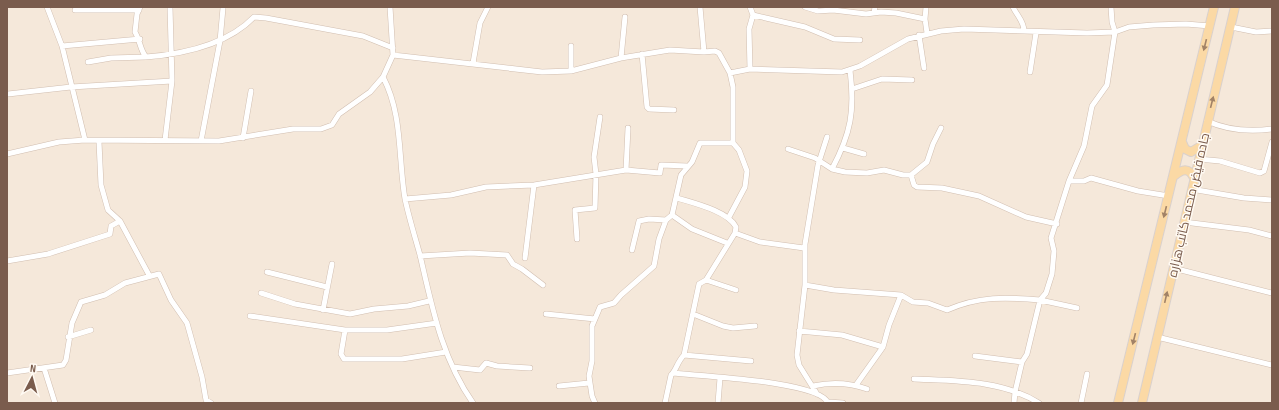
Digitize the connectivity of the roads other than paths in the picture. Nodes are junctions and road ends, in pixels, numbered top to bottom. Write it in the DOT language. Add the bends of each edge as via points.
graph roads {
  1 [pos="48,7"];
  2 [pos="170,7"];
  3 [pos="390,7"];
  4 [pos="488,7"];
  5 [pos="700,7"];
  6 [pos="750,7"];
  7 [pos="805,7"];
  8 [pos="875,7"];
  9 [pos="926,7"];
  10 [pos="1014,7"];
  11 [pos="1111,7"];
  12 [pos="1214,7"];
  13 [pos="1235,7"];
  14 [pos="140,8"];
  15 [pos="223,8"];
  16 [pos="818,9"];
  17 [pos="75,10"];
  18 [pos="874,13"];
  19 [pos="753,15"];
  20 [pos="625,17"];
  21 [pos="925,19"];
  22 [pos="1210,26"];
  23 [pos="1231,27"];
  24 [pos="1024,31"];
  25 [pos="1272,31"];
  26 [pos="1036,32"];
  27 [pos="1115,32"];
  28 [pos="927,33"];
  29 [pos="919,35"];
  30 [pos="140,39"];
  31 [pos="220,40"];
  32 [pos="860,40"];
  33 [pos="62,46"];
  34 [pos="570,46"];
  35 [pos="393,48"];
  36 [pos="704,52"];
  37 [pos="171,53"];
  38 [pos="642,54"];
  39 [pos="393,55"];
  40 [pos="146,57"];
  41 [pos="621,58"];
  42 [pos="88,62"];
  43 [pos="473,63"];
  44 [pos="924,68"];
  45 [pos="750,69"];
  46 [pos="850,70"];
  47 [pos="571,71"];
  48 [pos="1030,72"];
  49 [pos="730,73"];
  50 [pos="383,77"];
  51 [pos="912,80"];
  52 [pos="172,81"];
  53 [pos="71,87"];
  54 [pos="852,89"];
  55 [pos="251,91"];
  56 [pos="8,94"];
  57 [pos="674,110"];
  58 [pos="600,117"];
  59 [pos="1207,121"];
  60 [pos="628,128"];
  61 [pos="941,128"];
  62 [pos="1272,129"];
  63 [pos="827,137"];
  64 [pos="243,138"];
  65 [pos="85,140"];
  66 [pos="165,140"];
  67 [pos="201,141"];
  68 [pos="99,142"];
  69 [pos="1182,142"];
  70 [pos="1272,142"];
  71 [pos="733,143"];
  72 [pos="1201,146"];
  73 [pos="843,148"];
  74 [pos="788,149"];
  75 [pos="7,154"];
  76 [pos="864,154"];
  77 [pos="1198,159"];
  78 [pos="820,161"];
  79 [pos="687,166"];
  80 [pos="832,169"];
  81 [pos="626,170"];
  82 [pos="596,174"];
  83 [pos="911,175"];
  84 [pos="1174,176"];
  85 [pos="1194,178"];
  86 [pos="1070,181"];
  87 [pos="534,185"];
  88 [pos="1191,189"];
  89 [pos="1169,196"];
  90 [pos="677,198"];
  91 [pos="405,199"];
  92 [pos="1272,200"];
  93 [pos="672,215"];
  94 [pos="729,217"];
  95 [pos="666,220"];
  96 [pos="120,221"];
  97 [pos="1184,222"];
  98 [pos="1057,224"];
  99 [pos="734,232"];
  100 [pos="1272,236"];
  101 [pos="577,239"];
  102 [pos="727,243"];
  103 [pos="804,248"];
  104 [pos="632,250"];
  105 [pos="420,256"];
  106 [pos="525,258"];
  107 [pos="7,261"];
  108 [pos="332,264"];
  109 [pos="1173,268"];
  110 [pos="266,272"];
  111 [pos="149,276"];
  112 [pos="706,280"];
  113 [pos="543,285"];
  114 [pos="805,285"];
  115 [pos="327,288"];
  116 [pos="736,290"];
  117 [pos="262,293"];
  118 [pos="1272,293"];
  119 [pos="901,295"];
  120 [pos="1040,300"];
  121 [pos="429,301"];
  122 [pos="1077,308"];
  123 [pos="323,310"];
  124 [pos="546,314"];
  125 [pos="693,314"];
  126 [pos="250,316"];
  127 [pos="595,319"];
  128 [pos="437,323"];
  129 [pos="755,326"];
  130 [pos="91,330"];
  131 [pos="345,330"];
  132 [pos="799,330"];
  133 [pos="68,337"];
  134 [pos="1157,337"];
  135 [pos="883,347"];
  136 [pos="446,352"];
  137 [pos="684,355"];
  138 [pos="975,356"];
  139 [pos="752,361"];
  140 [pos="1022,362"];
  141 [pos="1272,365"];
  142 [pos="44,368"];
  143 [pos="453,368"];
  144 [pos="530,368"];
  145 [pos="7,373"];
  146 [pos="673,373"];
  147 [pos="1087,374"];
  148 [pos="720,378"];
  149 [pos="914,379"];
  150 [pos="589,382"];
  151 [pos="856,385"];
  152 [pos="559,386"];
  153 [pos="813,386"];
  154 [pos="867,389"];
  155 [pos="1015,392"];
  156 [pos="816,394"];
  157 [pos="828,402"];
  158 [pos="56,403"];
  159 [pos="211,403"];
  160 [pos="473,403"];
  161 [pos="595,403"];
  162 [pos="665,403"];
  163 [pos="718,403"];
  164 [pos="843,403"];
  165 [pos="1014,403"];
  166 [pos="1039,403"];
  167 [pos="1081,403"];
  168 [pos="1118,403"];
  169 [pos="1142,403"];
  1 -- 33 [label="street"];
  2 -- 37 [label="street"];
  3 -- 35 [label="street"];
  4 -- 43 [label="street" via="480,23"];
  5 -- 36 [label="street"];
  6 -- 19 [label="street"];
  7 -- 16 [label="street"];
  8 -- 18 [label="street"];
  9 -- 21 [label="street"];
  10 -- 24 [label="street" via="1024,24"];
  11 -- 27 [label="street"];
  12 -- 22 [label="main road"];
  13 -- 23 [label="main road, جاده فیض محمد کاتب هزاره"];
  14 -- 17 [label="street"];
  14 -- 30 [label="street" via="135,32"];
  15 -- 31 [label="street"];
  16 -- 18 [label="street"];
  18 -- 21 [label="street" via="896,13"];
  19 -- 32 [label="street" via="805,27 834,39"];
  19 -- 45 [label="street" via="749,29"];
  20 -- 41 [label="street"];
  21 -- 28 [label="street"];
  22 -- 27 [label="street" via="1186,24 1129,27"];
  22 -- 69 [label="main road, one-way"];
  23 -- 25 [label="street" via="1256,32"];
  59 -- 23 [label="main road, جاده فیض محمد کاتب هزاره, one-way"];
  24 -- 26 [label="street"];
  24 -- 28 [label="street" via="964,29"];
  26 -- 27 [label="street"];
  26 -- 48 [label="street"];
  27 -- 86 [label="street" via="1106,85 1092,106 1084,146"];
  28 -- 29 [label="street"];
  29 -- 44 [label="street"];
  29 -- 46 [label="street"];
  30 -- 33 [label="street"];
  30 -- 40 [label="street"];
  31 -- 35 [label="street" via="254,17 260,17 363,36"];
  31 -- 37 [label="street" via="198,49"];
  31 -- 67 [label="street"];
  33 -- 53 [label="street"];
  34 -- 47 [label="street"];
  35 -- 39 [label="street"];
  36 -- 38 [label="street" via="670,50"];
  36 -- 49 [label="street" via="719,53"];
  37 -- 40 [label="street"];
  37 -- 52 [label="street"];
  38 -- 41 [label="street"];
  38 -- 57 [label="street" via="647,107"];
  39 -- 43 [label="street"];
  39 -- 50 [label="street"];
  40 -- 42 [label="street" via="111,58"];
  41 -- 47 [label="street"];
  43 -- 47 [label="street" via="542,72"];
  45 -- 46 [label="street" via="815,72"];
  45 -- 49 [label="street"];
  46 -- 54 [label="street"];
  49 -- 71 [label="street" via="733,87"];
  50 -- 64 [label="street" via="370,92 339,114 332,125 321,129 293,129"];
  50 -- 91 [label="street" via="394,102 401,144"];
  51 -- 54 [label="street" via="882,79"];
  52 -- 53 [label="street"];
  52 -- 66 [label="street"];
  53 -- 56 [label="street"];
  53 -- 65 [label="street"];
  54 -- 73 [label="street" via="850,127"];
  55 -- 64 [label="street"];
  58 -- 82 [label="street" via="594,157"];
  59 -- 62 [label="street" via="1218,126 1250,131"];
  59 -- 72 [label="main road, جاده فیض محمد کاتب هزاره"];
  60 -- 81 [label="street"];
  61 -- 83 [label="street" via="932,144 927,162"];
  63 -- 78 [label="street"];
  64 -- 67 [label="street"];
  65 -- 68 [label="street"];
  65 -- 75 [label="street" via="59,142"];
  66 -- 67 [label="street"];
  66 -- 68 [label="street"];
  68 -- 96 [label="street" via="101,185 108,210"];
  69 -- 72 [label="main road" via="1185,150 1191,152"];
  69 -- 84 [label="main road"];
  70 -- 77 [label="street" via="1264,171 1260,173 1220,161"];
  71 -- 79 [label="street" via="700,143 692,162"];
  71 -- 94 [label="street" via="739,150 747,172 745,187"];
  72 -- 77 [label="main road, جاده فیض محمد کاتب هزاره"];
  73 -- 76 [label="street"];
  73 -- 80 [label="street"];
  74 -- 78 [label="street"];
  77 -- 85 [label="main road, جاده فیض محمد کاتب هزاره"];
  78 -- 80 [label="street"];
  78 -- 103 [label="street"];
  79 -- 81 [label="street" via="661,164 660,173"];
  79 -- 90 [label="street" via="681,175"];
  80 -- 83 [label="street" via="858,173 884,170"];
  81 -- 82 [label="street"];
  82 -- 87 [label="street"];
  82 -- 101 [label="street" via="594,208 575,211"];
  83 -- 98 [label="street" via="917,187 942,188 979,196 1026,217"];
  84 -- 85 [label="main road" via="1186,170 1191,172"];
  84 -- 89 [label="main road"];
  85 -- 88 [label="main road, جاده فیض محمد کاتب هزاره"];
  86 -- 89 [label="street" via="1091,178 1138,191"];
  86 -- 98 [label="street"];
  87 -- 91 [label="street" via="486,187 451,195"];
  87 -- 106 [label="street"];
  88 -- 92 [label="street"];
  88 -- 97 [label="main road, جاده فیض محمد کاتب هزاره"];
  89 -- 168 [label="main road, one-way"];
  90 -- 93 [label="street"];
  90 -- 94 [label="street"];
  91 -- 105 [label="street"];
  93 -- 95 [label="street"];
  93 -- 102 [label="street" via="692,230"];
  94 -- 99 [label="street" via="736,227"];
  95 -- 104 [label="street" via="649,218 639,221"];
  95 -- 127 [label="street" via="654,266 614,303 600,307"];
  96 -- 107 [label="street" via="111,226 110,234 48,254"];
  96 -- 111 [label="street"];
  97 -- 100 [label="street" via="1249,230"];
  97 -- 109 [label="main road, جاده فیض محمد کاتب هزاره"];
  98 -- 120 [label="street" via="1051,238 1054,251 1052,274 1046,293"];
  99 -- 102 [label="street"];
  99 -- 103 [label="street" via="760,242"];
  102 -- 112 [label="street"];
  103 -- 114 [label="street"];
  105 -- 113 [label="street" via="507,255 513,264"];
  105 -- 121 [label="street"];
  108 -- 115 [label="street"];
  109 -- 118 [label="street"];
  134 -- 109 [label="main road, جاده فیض محمد کاتب هزاره, one-way"];
  110 -- 115 [label="street"];
  111 -- 133 [label="street" via="125,284 105,295 81,302"];
  111 -- 159 [label="street" via="161,276 171,300 187,323 206,400"];
  112 -- 116 [label="street"];
  112 -- 125 [label="street" via="699,284"];
  114 -- 119 [label="street"];
  114 -- 132 [label="street"];
  115 -- 123 [label="street"];
  117 -- 123 [label="street"];
  119 -- 120 [label="street" via="913,302 928,303 947,310 986,298"];
  119 -- 135 [label="street"];
  120 -- 122 [label="street"];
  120 -- 140 [label="street" via="1027,354"];
  121 -- 123 [label="street" via="350,314"];
  121 -- 128 [label="street"];
  124 -- 127 [label="street"];
  125 -- 129 [label="street" via="733,328"];
  125 -- 137 [label="street"];
  126 -- 131 [label="street"];
  127 -- 150 [label="street" via="592,326"];
  128 -- 131 [label="street" via="387,330"];
  128 -- 136 [label="street"];
  130 -- 133 [label="street"];
  131 -- 136 [label="street" via="341,354 344,359 402,359"];
  132 -- 135 [label="street" via="842,335"];
  132 -- 153 [label="street" via="799,365"];
  133 -- 142 [label="street" via="66,360 63,365"];
  134 -- 141 [label="street"];
  134 -- 169 [label="main road, جاده فیض محمد کاتب هزاره"];
  135 -- 151 [label="street"];
  136 -- 143 [label="street"];
  137 -- 139 [label="street"];
  137 -- 146 [label="street" via="677,361"];
  138 -- 140 [label="street"];
  140 -- 155 [label="street"];
  142 -- 145 [label="street"];
  142 -- 158 [label="street"];
  143 -- 144 [label="street" via="480,370 486,363"];
  143 -- 160 [label="street"];
  146 -- 148 [label="street"];
  146 -- 162 [label="street"];
  147 -- 167 [label="street"];
  148 -- 156 [label="street" via="782,383"];
  148 -- 163 [label="street"];
  149 -- 155 [label="street" via="989,384"];
  150 -- 152 [label="street"];
  150 -- 161 [label="street"];
  151 -- 153 [label="street"];
  151 -- 154 [label="street"];
  153 -- 156 [label="street"];
  155 -- 165 [label="street"];
  155 -- 166 [label="street"];
  156 -- 157 [label="street"];
  157 -- 164 [label="street"];
}
